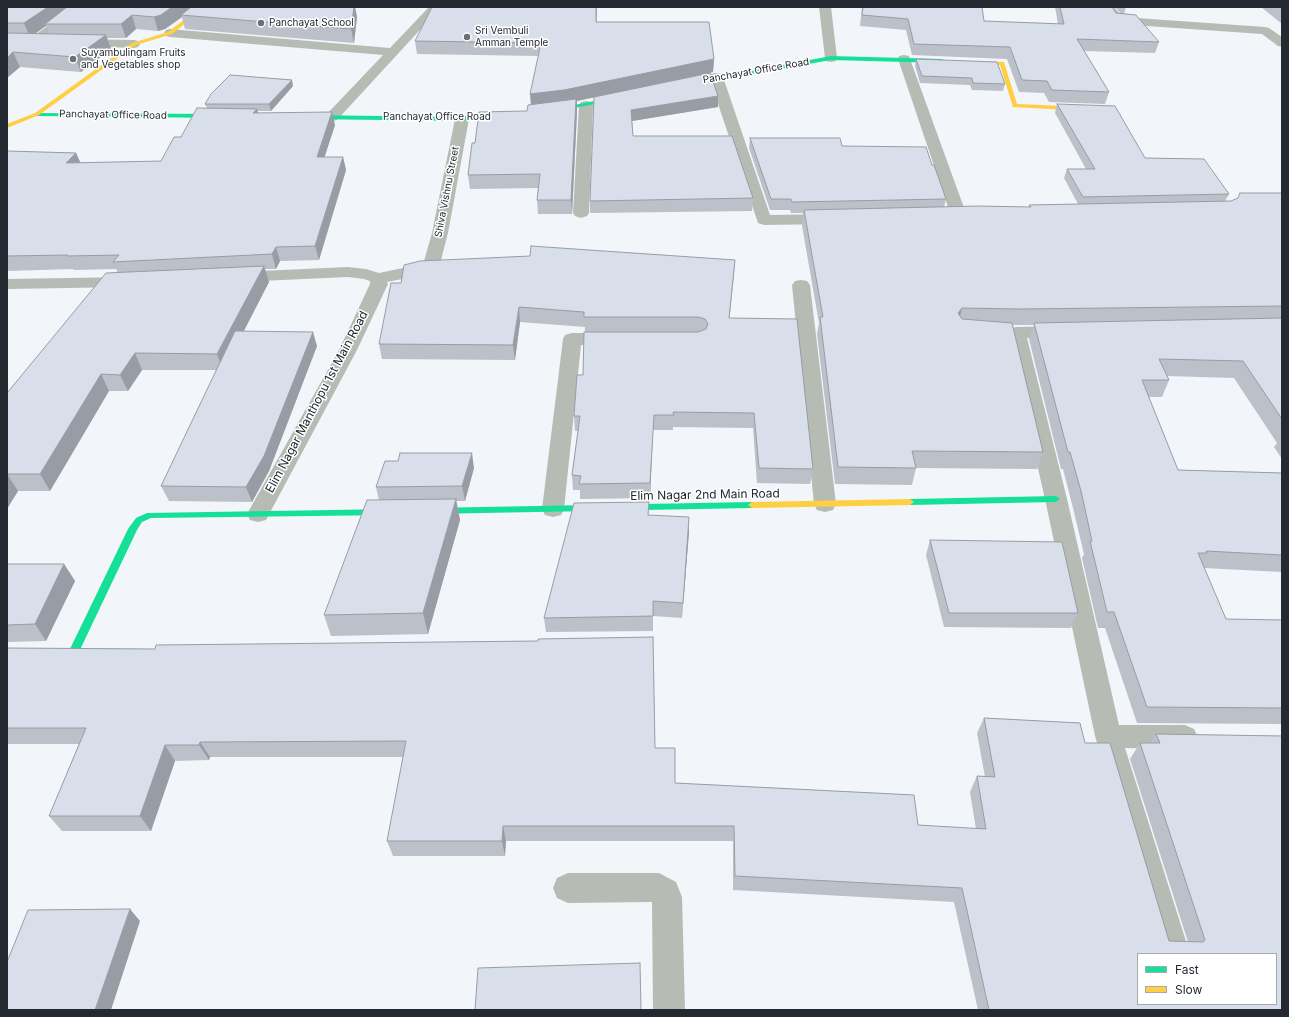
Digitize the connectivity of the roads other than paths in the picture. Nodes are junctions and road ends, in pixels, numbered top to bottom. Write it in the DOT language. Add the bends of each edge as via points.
graph roads {
  1 [pos="83,7"];
  2 [pos="204,7"];
  3 [pos="435,7"];
  4 [pos="825,7"];
  5 [pos="1108,7"];
  6 [pos="170,33"];
  7 [pos="20,42"];
  8 [pos="33,42"];
  9 [pos="1282,43"];
  10 [pos="134,44"];
  11 [pos="393,52"];
  12 [pos="831,58"];
  13 [pos="904,59"];
  14 [pos="716,77"];
  15 [pos="670,87"];
  16 [pos="632,95"];
  17 [pos="586,105"];
  18 [pos="1096,109"];
  19 [pos="536,112"];
  20 [pos="37,114"];
  21 [pos="514,115"];
  22 [pos="236,116"];
  23 [pos="292,116"];
  24 [pos="332,117"];
  25 [pos="462,119"];
  26 [pos="7,126"];
  27 [pos="581,213"];
  28 [pos="959,216"];
  29 [pos="850,218"];
  30 [pos="223,278"];
  31 [pos="378,278"];
  32 [pos="146,281"];
  33 [pos="107,283"];
  34 [pos="7,284"];
  35 [pos="801,285"];
  36 [pos="92,301"];
  37 [pos="1080,332"];
  38 [pos="635,339"];
  39 [pos="1056,498"];
  40 [pos="825,504"];
  41 [pos="553,509"];
  42 [pos="401,512"];
  43 [pos="417,512"];
  44 [pos="258,514"];
  45 [pos="74,651"];
  46 [pos="1108,736"];
  47 [pos="1211,737"];
  48 [pos="568,888"];
  49 [pos="1174,953"];
  50 [pos="669,1010"];
  1 -- 8 [label="street"];
  2 -- 6 [label="street"];
  3 -- 11 [label="street"];
  4 -- 12 [label="street"];
  5 -- 9 [label="street" via="1118,20 1265,31"];
  6 -- 10 [label="street"];
  6 -- 11 [label="street"];
  7 -- 8 [label="street"];
  8 -- 10 [label="street"];
  10 -- 20 [label="street"];
  11 -- 24 [label="street"];
  12 -- 13 [label="street, Panchayat Office Road"];
  12 -- 14 [label="street, Panchayat Office Road"];
  13 -- 18 [label="street, Panchayat Office Road" via="1002,63 1014,106"];
  13 -- 28 [label="street"];
  14 -- 15 [label="street, Panchayat Office Road"];
  14 -- 29 [label="street" via="764,220"];
  16 -- 17 [label="street"];
  17 -- 19 [label="street"];
  17 -- 27 [label="street"];
  20 -- 22 [label="street, Panchayat Office Road"];
  20 -- 26 [label="street"];
  21 -- 25 [label="street, Panchayat Office Road"];
  23 -- 24 [label="street, Panchayat Office Road"];
  24 -- 25 [label="street, Panchayat Office Road"];
  25 -- 31 [label="street, Shiva Vishnu Street" via="432,264 406,273"];
  30 -- 31 [label="street" via="348,272"];
  31 -- 44 [label="street, Elim Nagar Manthopu 1st Main Road" via="379,284 348,350"];
  32 -- 33 [label="street"];
  33 -- 34 [label="street"];
  33 -- 36 [label="street"];
  35 -- 40 [label="street"];
  37 -- 39 [label="street" via="1009,333"];
  38 -- 41 [label="street" via="572,339"];
  39 -- 40 [label="street, Elim Nagar 2nd Main Road"];
  39 -- 46 [label="street"];
  40 -- 41 [label="street, Elim Nagar 2nd Main Road"];
  41 -- 43 [label="street, Elim Nagar 2nd Main Road"];
  42 -- 44 [label="street"];
  44 -- 45 [label="street" via="166,514 150,515 139,520"];
  46 -- 47 [label="street"];
  46 -- 49 [label="street"];
  48 -- 50 [label="street" via="659,888 665,892"];
}
